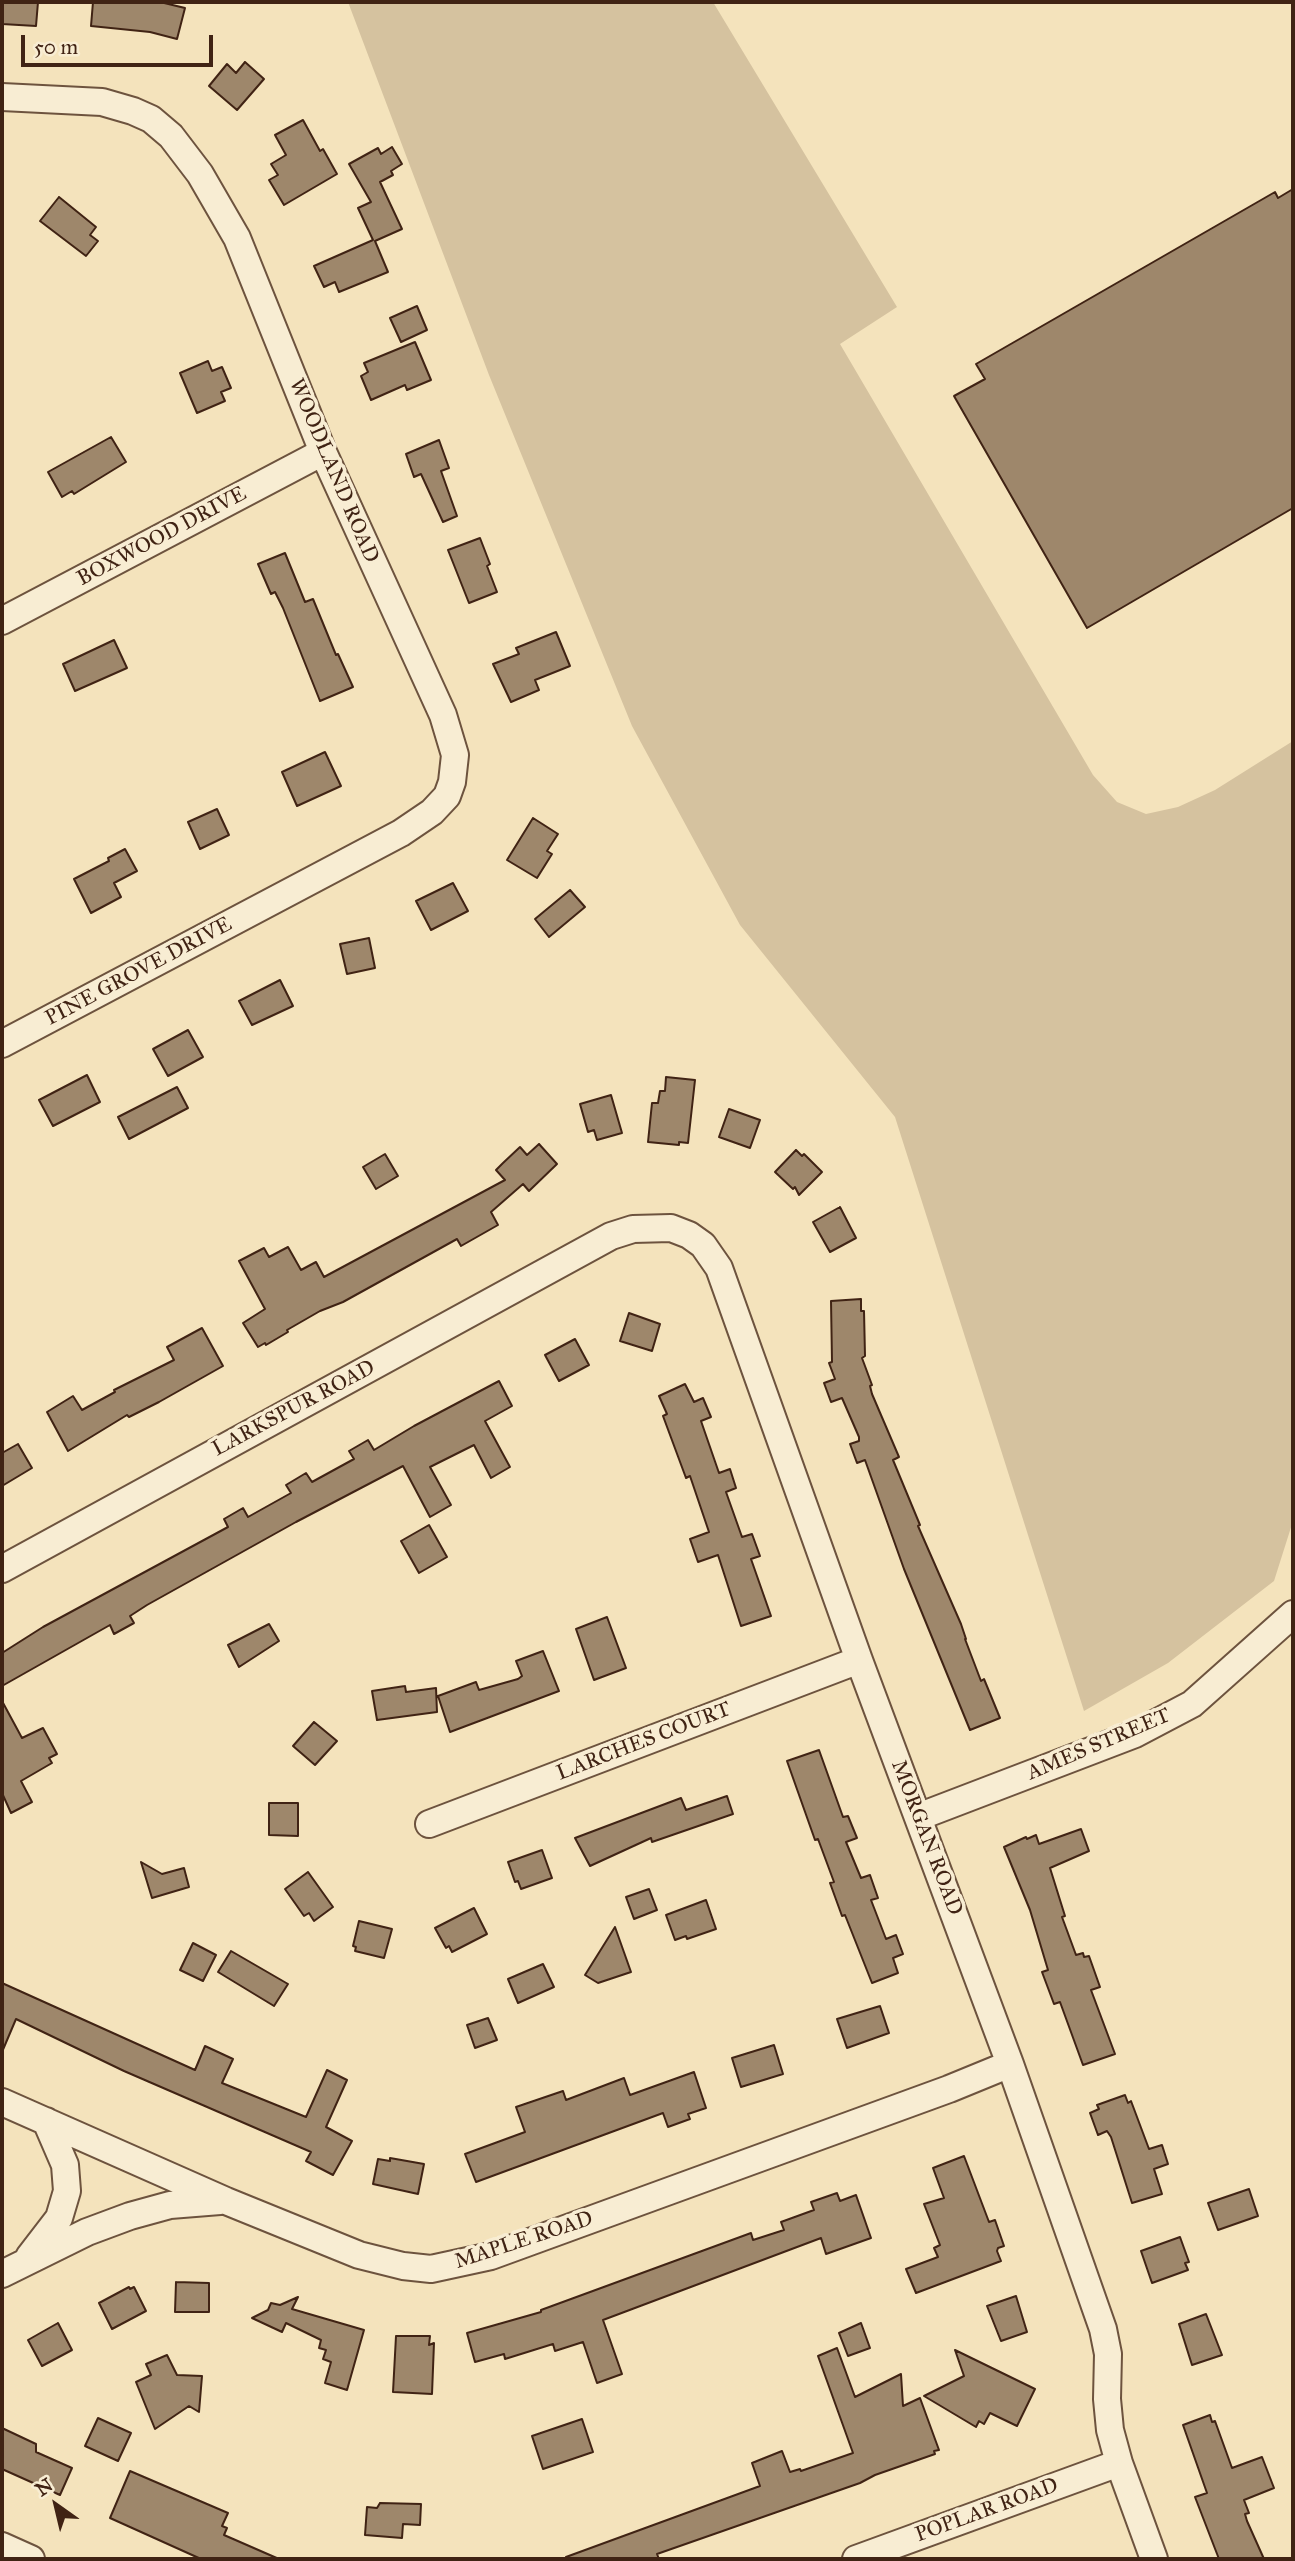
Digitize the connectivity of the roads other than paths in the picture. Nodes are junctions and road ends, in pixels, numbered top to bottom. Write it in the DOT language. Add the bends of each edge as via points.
graph roads {
  1 [pos="2,97"];
  2 [pos="323,452"];
  3 [pos="2,621"];
  4 [pos="277,900"];
  5 [pos="2,1044"];
  6 [pos="586,1249"];
  7 [pos="2,1569"];
  8 [pos="1293,1614"];
  9 [pos="859,1660"];
  10 [pos="918,1817"];
  11 [pos="429,1824"];
  12 [pos="1010,2064"];
  13 [pos="2,2102"];
  14 [pos="46,2121"];
  15 [pos="226,2201"];
  16 [pos="26,2261"];
  17 [pos="2,2274"];
  18 [pos="1119,2463"];
  19 [pos="2,2546"];
  20 [pos="31,2559"];
  21 [pos="856,2559"];
  22 [pos="1154,2559"];
  1 -- 2 [label="street, WOODLAND ROAD" via="102,102 151,119 171,136 200,174 237,238"];
  2 -- 3 [label="street, BOXWOOD DRIVE"];
  2 -- 4 [label="street, WOODLAND ROAD" via="443,715 455,755 447,796 432,812"];
  4 -- 5 [label="street, PINE GROVE DRIVE"];
  6 -- 7 [label="street, LARKSPUR ROAD"];
  6 -- 9 [label="street, MORGAN ROAD" via="633,1229 671,1228 703,1245 714,1257"];
  8 -- 10 [label="street, AMES STREET" via="1192,1704 1135,1734"];
  9 -- 10 [label="street, MORGAN ROAD"];
  9 -- 11 [label="street, LARCHES COURT"];
  10 -- 12 [label="street, MORGAN ROAD"];
  12 -- 15 [label="street, MAPLE ROAD" via="491,2256 431,2269 359,2255"];
  12 -- 18 [label="street, MORGAN ROAD" via="1102,2329 1108,2354 1110,2430"];
  13 -- 14 [label="street, MAPLE ROAD"];
  14 -- 15 [label="street, MAPLE ROAD"];
  14 -- 16 [label="street" via="65,2165 66,2191 59,2218"];
  15 -- 16 [label="street" via="170,2205 130,2216"];
  16 -- 17 [label="street"];
  18 -- 21 [label="street, POPLAR ROAD"];
  18 -- 22 [label="street, MORGAN ROAD"];
  19 -- 20 [label="street"];
}
